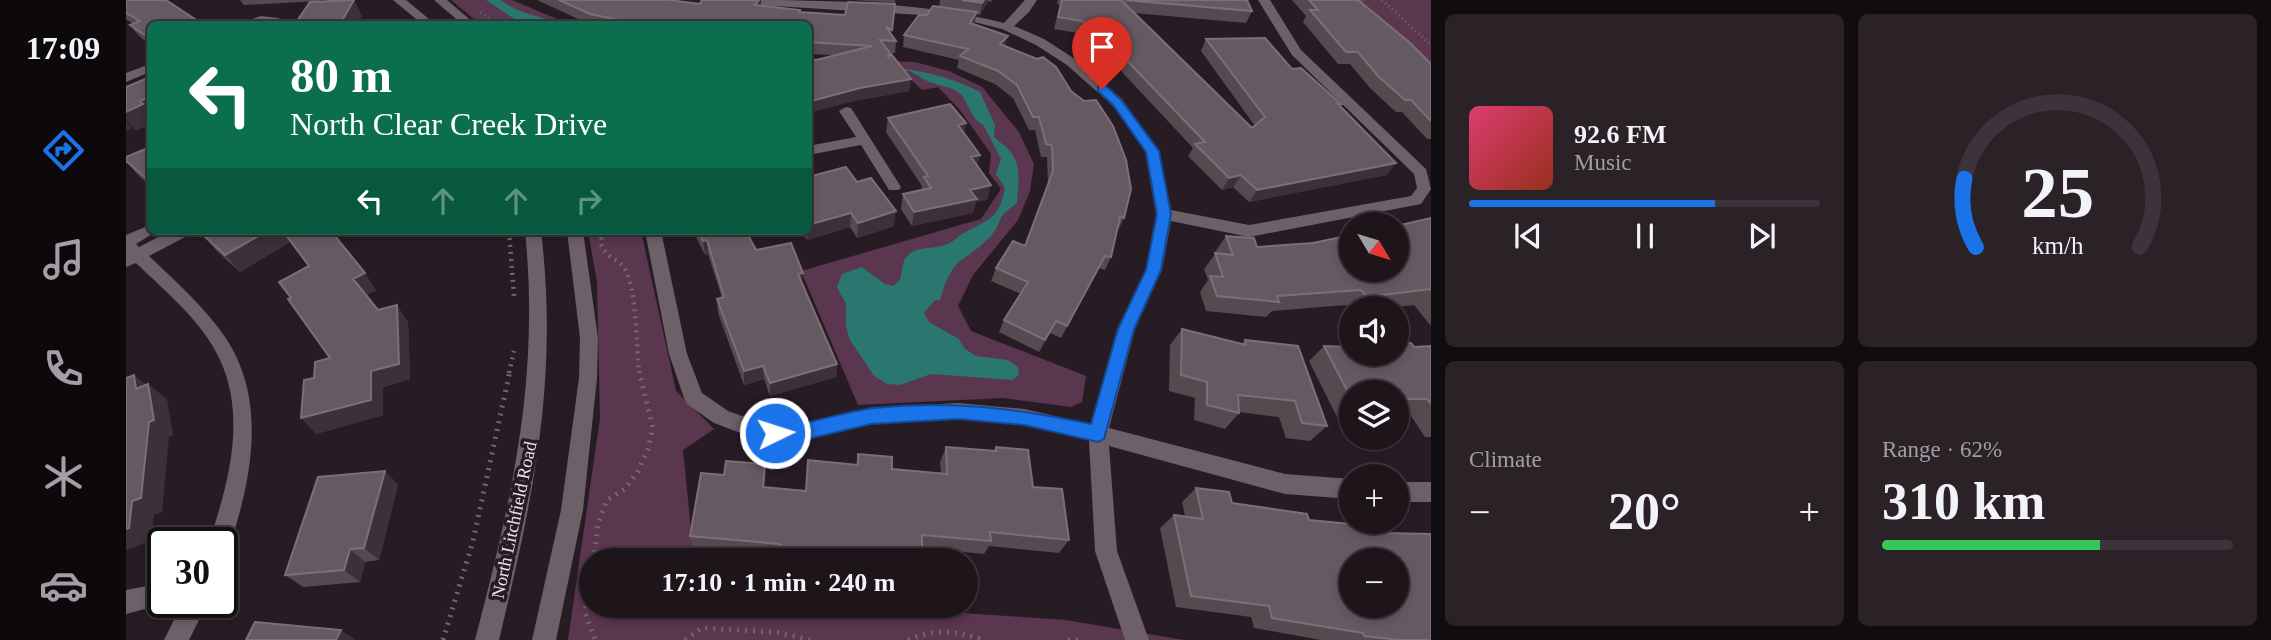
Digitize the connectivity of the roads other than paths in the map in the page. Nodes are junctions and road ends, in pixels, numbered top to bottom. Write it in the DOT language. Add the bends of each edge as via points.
graph roads {
  1 [pos="399,0"];
  2 [pos="440,0"];
  3 [pos="723,0"];
  4 [pos="1031,0"];
  5 [pos="1264,0"];
  6 [pos="807,2"];
  7 [pos="254,21"];
  8 [pos="275,21"];
  9 [pos="425,21"];
  10 [pos="465,21"];
  11 [pos="1006,27"];
  12 [pos="147,69"];
  13 [pos="126,78"];
  14 [pos="147,82"];
  15 [pos="126,91"];
  16 [pos="846,111"];
  17 [pos="865,140"];
  18 [pos="812,150"];
  19 [pos="894,187"];
  20 [pos="1164,214"];
  21 [pos="147,233"];
  22 [pos="172,235"];
  23 [pos="534,235"];
  24 [pos="576,235"];
  25 [pos="654,235"];
  26 [pos="129,251"];
  27 [pos="1098,434"];
  28 [pos="1339,488"];
  29 [pos="1409,492"];
  30 [pos="1431,492"];
  31 [pos="225,527"];
  32 [pos="147,597"];
  33 [pos="126,602"];
  34 [pos="188,618"];
  35 [pos="176,640"];
  36 [pos="487,640"];
  37 [pos="544,640"];
  38 [pos="1137,640"];
  1 -- 9 [label="street"];
  2 -- 10 [label="street"];
  3 -- 6 [label="street"];
  4 -- 11 [label="street"];
  5 -- 20 [label="street" via="1296,52 1421,172 1424,188 1416,200 1248,231"];
  6 -- 11 [label="street" via="954,14"];
  7 -- 8 [label="street"];
  11 -- 20 [label="street" via="1071,62 1117,102 1152,151"];
  12 -- 13 [label="street"];
  14 -- 15 [label="street"];
  16 -- 17 [label="street"];
  17 -- 18 [label="street"];
  17 -- 19 [label="street"];
  20 -- 27 [label="street" via="1154,270 1126,329"];
  21 -- 26 [label="street"];
  22 -- 26 [label="street"];
  23 -- 36 [label="street, North Litchfield Road" via="540,331 528,470"];
  24 -- 37 [label="street" via="588,327 588,378 572,510"];
  25 -- 27 [label="street" via="678,354 694,398 721,417 759,431 791,435 871,416 958,411 1024,417"];
  26 -- 31 [label="street" via="214,334 230,365 241,399 244,447 236,497"];
  27 -- 28 [label="street" via="1285,484"];
  27 -- 38 [label="street" via="1106,551"];
  29 -- 30 [label="street"];
  32 -- 33 [label="street"];
  34 -- 35 [label="street"];
}
